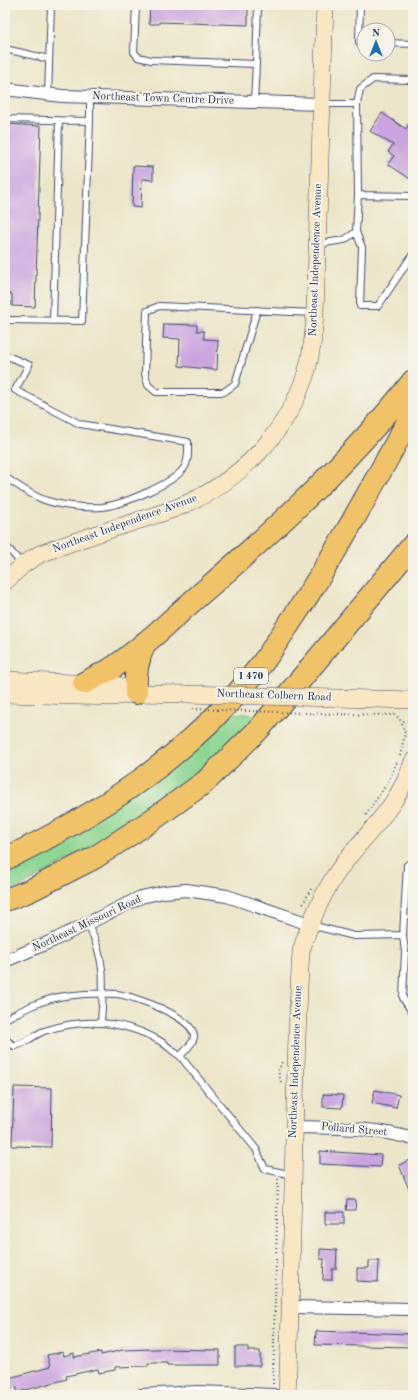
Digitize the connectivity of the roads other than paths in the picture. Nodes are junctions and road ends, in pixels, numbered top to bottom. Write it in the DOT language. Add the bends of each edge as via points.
graph roads {
  1 [pos="51,5"];
  2 [pos="136,5"];
  3 [pos="258,5"];
  4 [pos="325,5"];
  5 [pos="360,5"];
  6 [pos="360,22"];
  7 [pos="396,43"];
  8 [pos="413,44"];
  9 [pos="5,49"];
  10 [pos="49,59"];
  11 [pos="256,64"];
  12 [pos="413,80"];
  13 [pos="5,89"];
  14 [pos="48,95"];
  15 [pos="90,97"];
  16 [pos="254,102"];
  17 [pos="322,104"];
  18 [pos="357,104"];
  19 [pos="5,119"];
  20 [pos="60,121"];
  21 [pos="90,121"];
  22 [pos="358,195"];
  23 [pos="413,196"];
  24 [pos="356,232"];
  25 [pos="317,244"];
  26 [pos="413,254"];
  27 [pos="257,310"];
  28 [pos="315,313"];
  29 [pos="5,320"];
  30 [pos="53,321"];
  31 [pos="5,355"];
  32 [pos="413,381"];
  33 [pos="413,412"];
  34 [pos="5,477"];
  35 [pos="5,545"];
  36 [pos="413,545"];
  37 [pos="12,573"];
  38 [pos="145,643"];
  39 [pos="5,680"];
  40 [pos="84,683"];
  41 [pos="136,693"];
  42 [pos="5,694"];
  43 [pos="413,700"];
  44 [pos="413,761"];
  45 [pos="5,859"];
  46 [pos="413,861"];
  47 [pos="406,890"];
  48 [pos="413,890"];
  49 [pos="5,900"];
  50 [pos="88,924"];
  51 [pos="309,924"];
  52 [pos="403,935"];
  53 [pos="5,961"];
  54 [pos="103,994"];
  55 [pos="413,1010"];
  56 [pos="5,1020"];
  57 [pos="100,1022"];
  58 [pos="5,1038"];
  59 [pos="180,1056"];
  60 [pos="294,1126"];
  61 [pos="413,1140"];
  62 [pos="293,1175"];
  63 [pos="291,1307"];
  64 [pos="413,1309"];
  65 [pos="141,1395"];
  66 [pos="272,1395"];
  67 [pos="287,1395"];
  1 -- 10 [label="lane"];
  2 -- 11 [label="lane" via="134,52 138,57 152,60"];
  3 -- 11 [label="lane"];
  4 -- 17 [label="street, Northeast Independence Avenue"];
  5 -- 6 [label="lane"];
  7 -- 8 [label="lane"];
  9 -- 10 [label="lane"];
  10 -- 14 [label="lane"];
  11 -- 16 [label="lane"];
  12 -- 18 [label="lane" via="373,79 360,90"];
  13 -- 14 [label="street, Northeast Town Centre Drive"];
  14 -- 15 [label="street, Northeast Town Centre Drive"];
  15 -- 16 [label="street, Northeast Town Centre Drive"];
  15 -- 21 [label="lane"];
  16 -- 17 [label="street, Northeast Town Centre Drive"];
  17 -- 18 [label="lane"];
  17 -- 25 [label="street, Northeast Independence Avenue"];
  18 -- 22 [label="lane"];
  19 -- 20 [label="lane"];
  20 -- 21 [label="lane"];
  20 -- 30 [label="lane"];
  21 -- 30 [label="lane" via="82,321"];
  22 -- 23 [label="lane"];
  22 -- 24 [label="lane"];
  24 -- 25 [label="lane" via="344,240"];
  24 -- 26 [label="lane" via="362,247 360,306 378,306"];
  25 -- 28 [label="street, Northeast Independence Avenue"];
  27 -- 27 [label="lane" via="159,306 147,311 145,374 148,385 156,392 224,392 235,384"];
  27 -- 28 [label="lane"];
  28 -- 37 [label="street, Northeast Independence Avenue" via="310,357 297,395 285,418 250,463 204,495 179,507 65,544 40,554"];
  29 -- 30 [label="lane"];
  31 -- 34 [label="lane" via="29,365 16,390 80,424 188,442 188,458 185,468 173,480 103,507 78,507 43,499"];
  32 -- 38 [label="highway" via="387,414 345,459 235,564"];
  33 -- 45 [label="highway, I 470" via="332,557 261,665 232,699 199,732 141,782 50,838"];
  35 -- 37 [label="lane"];
  36 -- 49 [label="highway" via="260,728 204,782 94,858 29,891"];
  38 -- 40 [label="highway" via="111,669"];
  38 -- 41 [label="highway" via="137,662"];
  39 -- 40 [label="street, Northeast Colbern Road"];
  40 -- 41 [label="street, Northeast Colbern Road" via="116,685"];
  41 -- 42 [label="street, Northeast Colbern Road" via="114,697"];
  41 -- 43 [label="street, Northeast Colbern Road, bridge" via="186,701 335,706"];
  44 -- 51 [label="street, Northeast Independence Avenue" via="394,803 339,870 322,896"];
  46 -- 47 [label="lane" via="408,865"];
  47 -- 48 [label="lane"];
  47 -- 52 [label="lane"];
  50 -- 51 [label="street, Northeast Missouri Road" via="141,897 186,890 227,896"];
  50 -- 53 [label="street, Northeast Missouri Road"];
  50 -- 54 [label="lane" via="98,945 102,964"];
  51 -- 52 [label="lane" via="354,936"];
  51 -- 60 [label="street, Northeast Independence Avenue" via="301,951"];
  52 -- 55 [label="lane" via="403,998"];
  54 -- 56 [label="lane" via="59,998 27,1007"];
  54 -- 57 [label="lane"];
  54 -- 59 [label="lane" via="118,994 152,1004 188,1024 193,1030 194,1037"];
  57 -- 58 [label="lane" via="69,1024 42,1032 19,1046 14,1046"];
  57 -- 59 [label="lane" via="140,1032 161,1042"];
  59 -- 62 [label="lane" via="256,1149 265,1169"];
  60 -- 61 [label="street, Pollard Street" via="362,1128"];
  60 -- 62 [label="street, Northeast Independence Avenue"];
  62 -- 63 [label="street, Northeast Independence Avenue"];
  63 -- 64 [label="street"];
  63 -- 67 [label="street, Northeast Independence Avenue"];
  65 -- 66 [label="street" via="198,1392"];
}
